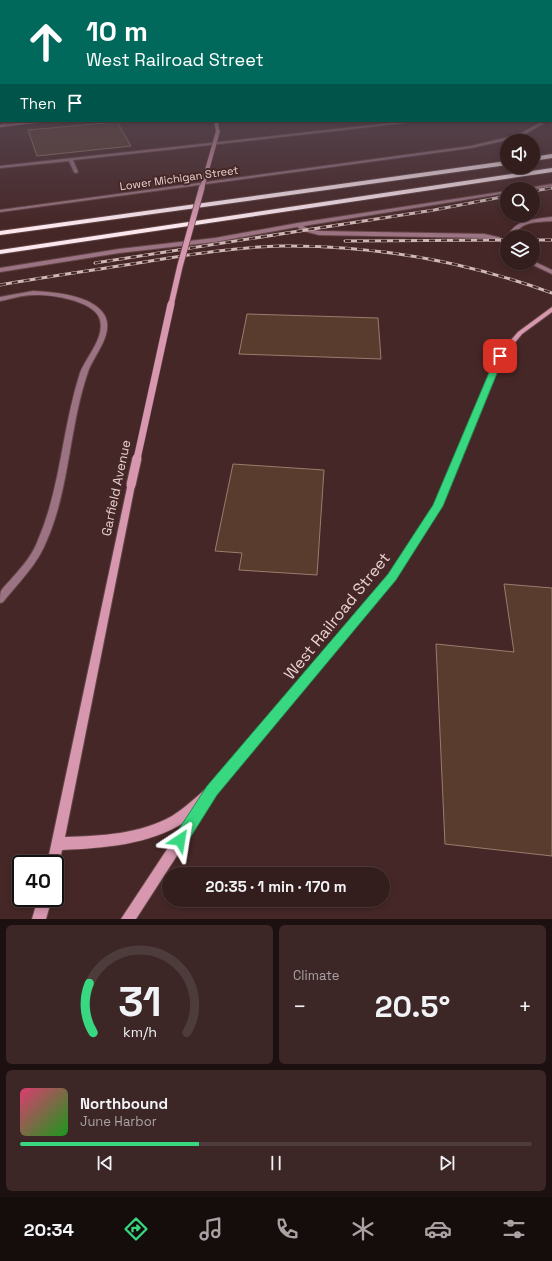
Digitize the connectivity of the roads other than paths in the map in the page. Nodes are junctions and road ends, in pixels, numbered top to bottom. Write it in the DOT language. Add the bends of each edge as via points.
graph roads {
  1 [pos="215,140"];
  2 [pos="248,140"];
  3 [pos="502,140"];
  4 [pos="552,156"];
  5 [pos="540,158"];
  6 [pos="70,159"];
  7 [pos="500,164"];
  8 [pos="0,167"];
  9 [pos="552,170"];
  10 [pos="76,172"];
  11 [pos="552,185"];
  12 [pos="540,187"];
  13 [pos="500,193"];
  14 [pos="0,211"];
  15 [pos="552,219"];
  16 [pos="298,225"];
  17 [pos="514,230"];
  18 [pos="0,233"];
  19 [pos="500,240"];
  20 [pos="0,252"];
  21 [pos="540,266"];
  22 [pos="0,270"];
  23 [pos="552,272"];
  24 [pos="0,299"];
  25 [pos="552,309"];
  26 [pos="0,598"];
  27 [pos="212,791"];
  28 [pos="58,844"];
  29 [pos="55,855"];
  30 [pos="42,907"];
  31 [pos="39,919"];
  32 [pos="128,919"];
  1 -- 28 [label="street, Garfield Avenue, bridge" via="180,266 131,485"];
  2 -- 6 [label="street"];
  3 -- 14 [label="street, Lower Michigan Street" via="471,147"];
  4 -- 5 [label="highway"];
  6 -- 8 [label="street"];
  6 -- 10 [label="street"];
  7 -- 18 [label="highway"];
  9 -- 20 [label="highway"];
  11 -- 12 [label="street"];
  13 -- 16 [label="street"];
  15 -- 17 [label="street" via="522,224"];
  16 -- 19 [label="street" via="319,233 484,236"];
  16 -- 22 [label="street" via="215,240 119,251"];
  21 -- 23 [label="street"];
  24 -- 26 [label="street" via="31,293 76,299 96,309 102,318 104,332 84,373 54,507 43,541 35,555"];
  25 -- 27 [label="street, West Railroad Street" via="520,333 500,356 438,506 392,577"];
  27 -- 28 [label="street, West Railroad Street" via="171,823 137,836"];
  27 -- 32 [label="street"];
  28 -- 29 [label="street, Garfield Avenue"];
  30 -- 31 [label="street"];
}
